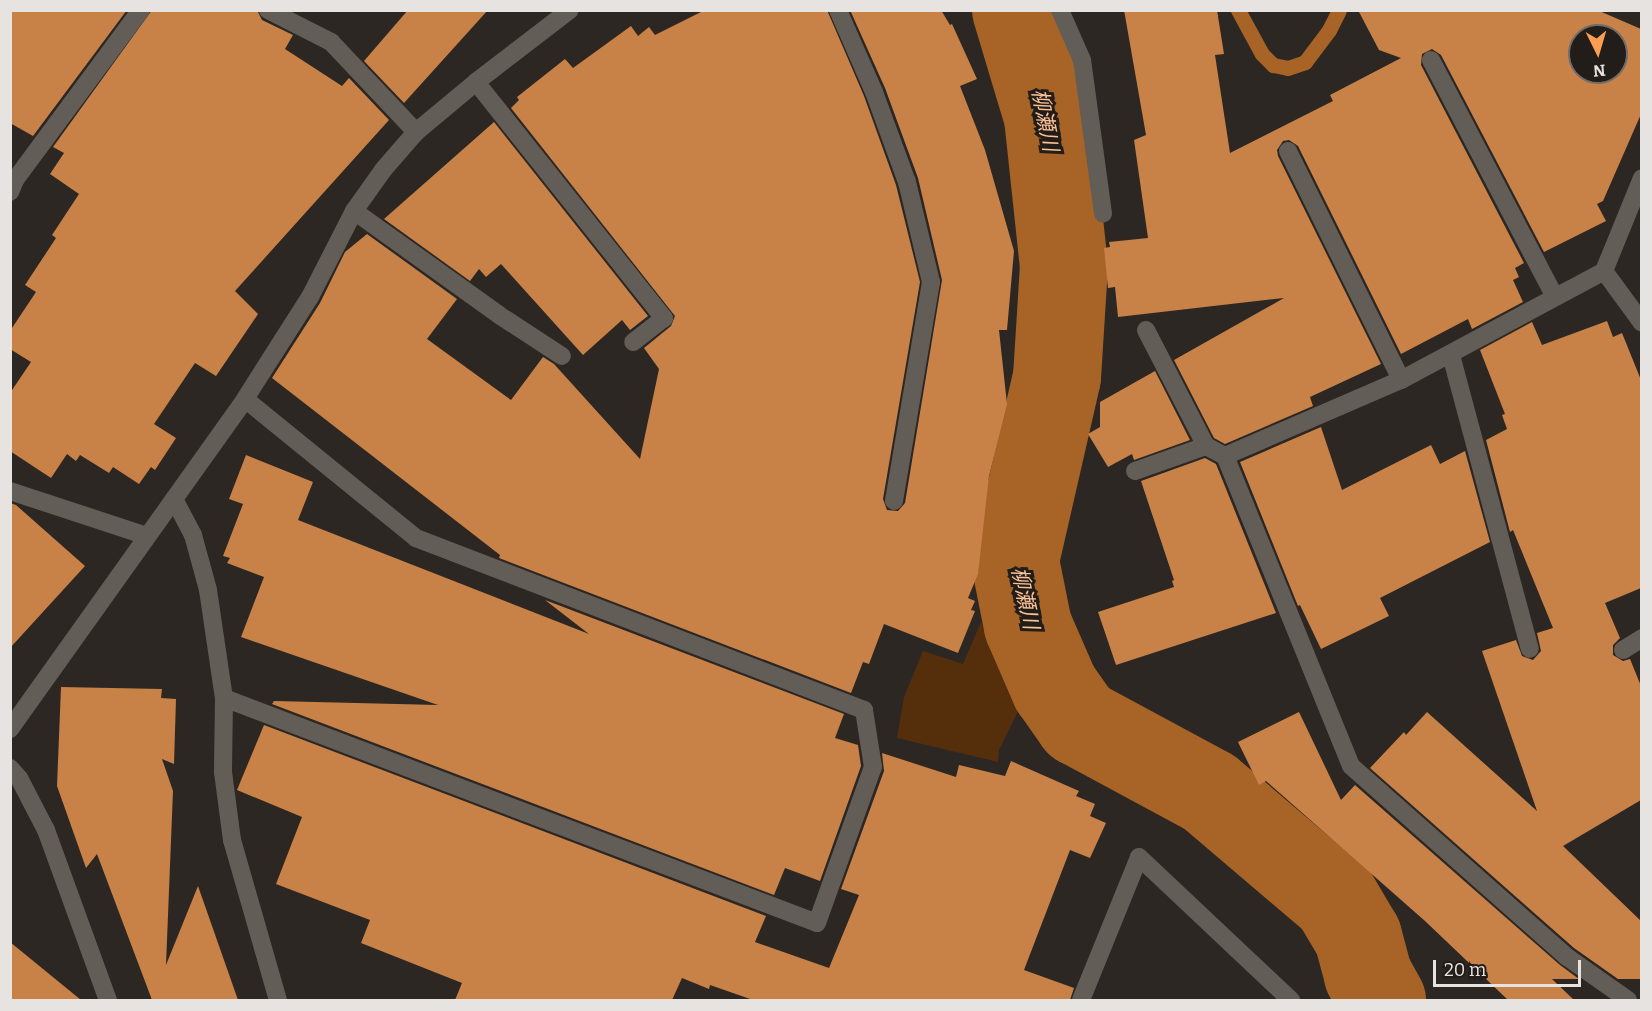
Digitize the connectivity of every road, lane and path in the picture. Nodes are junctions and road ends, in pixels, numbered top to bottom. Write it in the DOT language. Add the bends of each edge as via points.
graph roads {
  1 [pos="141,10"];
  2 [pos="268,10"];
  3 [pos="570,10"];
  4 [pos="838,10"];
  5 [pos="1060,10"];
  6 [pos="1431,60"];
  7 [pos="476,82"];
  8 [pos="416,132"];
  9 [pos="1288,151"];
  10 [pos="1641,178"];
  11 [pos="10,192"];
  12 [pos="354,211"];
  13 [pos="1103,214"];
  14 [pos="1604,271"];
  15 [pos="1555,297"];
  16 [pos="1641,323"];
  17 [pos="1146,330"];
  18 [pos="633,342"];
  19 [pos="1451,355"];
  20 [pos="561,356"];
  21 [pos="1401,380"];
  22 [pos="245,399"];
  23 [pos="1206,446"];
  24 [pos="1225,456"];
  25 [pos="1135,471"];
  26 [pos="10,491"];
  27 [pos="174,500"];
  28 [pos="894,501"];
  29 [pos="147,536"];
  30 [pos="1641,638"];
  31 [pos="1530,649"];
  32 [pos="1623,650"];
  33 [pos="224,698"];
  34 [pos="10,729"];
  35 [pos="10,768"];
  36 [pos="108,1000"];
  37 [pos="278,1000"];
  38 [pos="1081,1000"];
  39 [pos="1291,1000"];
  40 [pos="1628,1000"];
  1 -- 11 [label="street"];
  2 -- 8 [label="street" via="331,42"];
  3 -- 7 [label="street"];
  4 -- 28 [label="street" via="907,182 931,282"];
  5 -- 13 [label="street" via="1082,60"];
  6 -- 15 [label="street"];
  7 -- 8 [label="street"];
  7 -- 18 [label="street" via="664,318"];
  8 -- 12 [label="street"];
  9 -- 21 [label="street"];
  10 -- 14 [label="street"];
  12 -- 20 [label="street"];
  12 -- 22 [label="street" via="310,297"];
  14 -- 15 [label="street"];
  14 -- 16 [label="street"];
  15 -- 19 [label="street"];
  17 -- 23 [label="street"];
  19 -- 21 [label="street"];
  19 -- 31 [label="street"];
  21 -- 24 [label="street"];
  22 -- 27 [label="street"];
  22 -- 33 [label="street" via="416,538 864,710 873,767 817,923"];
  23 -- 24 [label="street"];
  23 -- 25 [label="street"];
  24 -- 40 [label="street" via="1352,766 1568,957"];
  26 -- 29 [label="street"];
  27 -- 29 [label="street"];
  27 -- 33 [label="street" via="193,535 208,590"];
  29 -- 34 [label="street"];
  30 -- 32 [label="street"];
  33 -- 37 [label="street" via="223,772 232,840"];
  35 -- 36 [label="street" via="46,830"];
  38 -- 39 [label="street" via="1139,857"];
}
